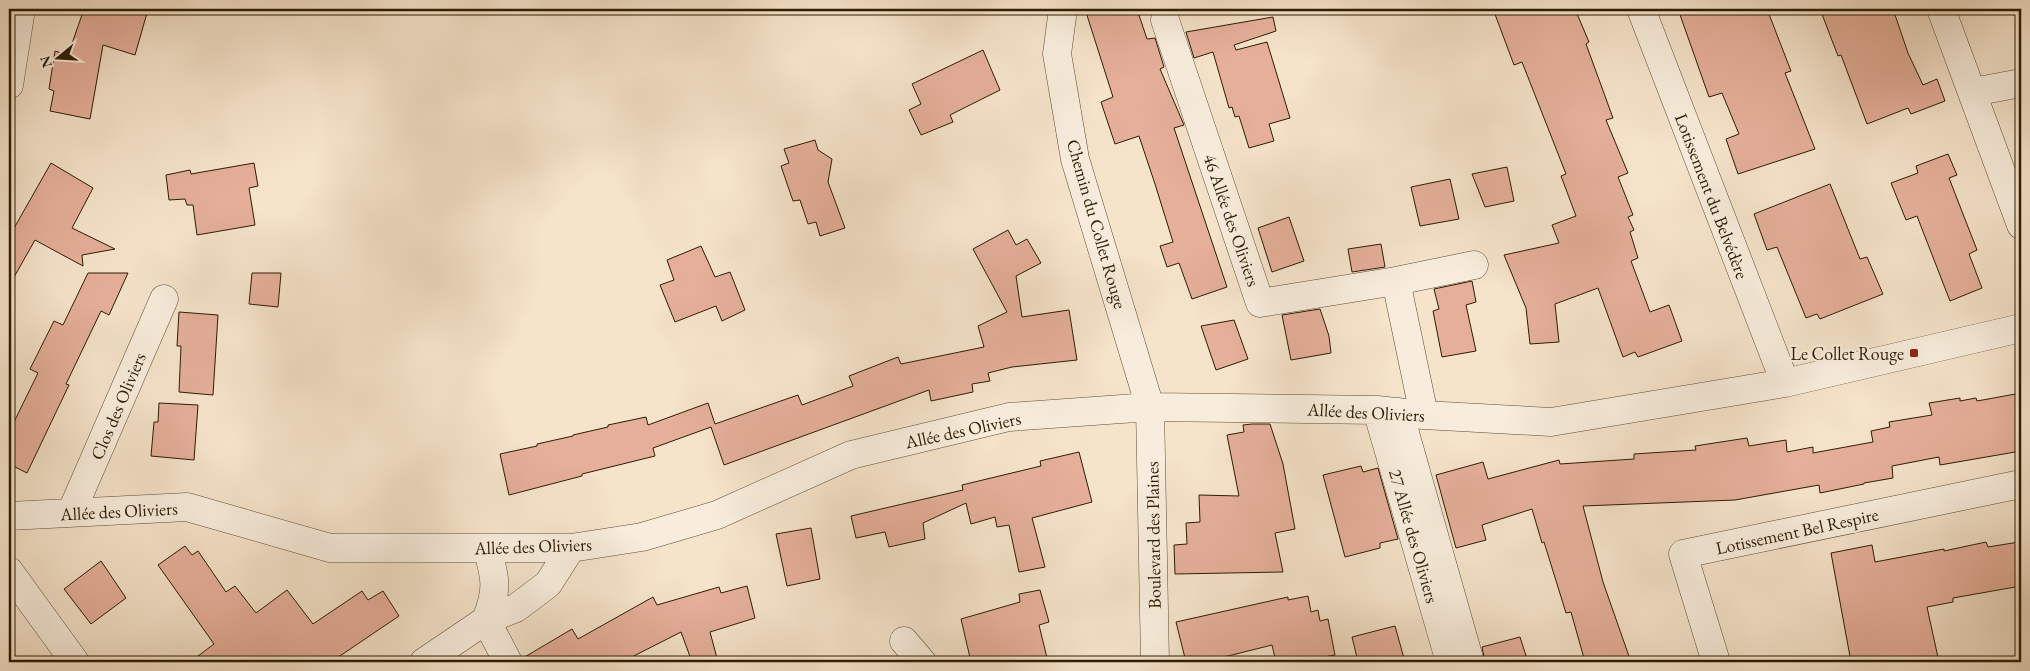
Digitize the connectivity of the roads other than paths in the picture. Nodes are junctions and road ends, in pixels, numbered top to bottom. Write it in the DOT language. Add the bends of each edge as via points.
graph roads {
  1 [pos="21,9"];
  2 [pos="1063,9"];
  3 [pos="1641,9"];
  4 [pos="1941,9"];
  5 [pos="1165,20"];
  6 [pos="2021,83"];
  7 [pos="9,85"];
  8 [pos="1973,92"];
  9 [pos="2021,225"];
  10 [pos="1474,265"];
  11 [pos="1396,281"];
  12 [pos="164,299"];
  13 [pos="2021,328"];
  14 [pos="1785,384"];
  15 [pos="1150,407"];
  16 [pos="1400,412"];
  17 [pos="2021,484"];
  18 [pos="71,513"];
  19 [pos="9,516"];
  20 [pos="487,548"];
  21 [pos="571,548"];
  22 [pos="9,571"];
  23 [pos="486,620"];
  24 [pos="904,641"];
  25 [pos="75,662"];
  26 [pos="424,662"];
  27 [pos="508,662"];
  28 [pos="922,662"];
  29 [pos="1155,662"];
  30 [pos="1450,662"];
  31 [pos="1470,662"];
  32 [pos="1716,662"];
  1 -- 7 [label="street"];
  2 -- 15 [label="street, Chemin du Collet Rouge" via="1057,54 1075,159"];
  3 -- 14 [label="street, Lotissement du Belvédère"];
  4 -- 8 [label="street"];
  5 -- 11 [label="street, 46 Allée des Oliviers" via="1260,303"];
  6 -- 8 [label="street"];
  8 -- 9 [label="street"];
  10 -- 11 [label="street"];
  11 -- 16 [label="street"];
  12 -- 18 [label="street, Clos des Oliviers"];
  13 -- 14 [label="street, Allée des Oliviers"];
  14 -- 16 [label="street, Allée des Oliviers" via="1551,422"];
  15 -- 16 [label="street, Allée des Oliviers"];
  15 -- 21 [label="street, Allée des Oliviers" via="1009,417 981,423 851,455 717,514 642,537"];
  15 -- 29 [label="street, Boulevard des Plaines"];
  16 -- 30 [label="street, 27 Allée des Oliviers"];
  16 -- 31 [label="street"];
  17 -- 32 [label="street, Lotissement Bel Respire" via="1682,554"];
  18 -- 19 [label="street, Allée des Oliviers"];
  18 -- 20 [label="street, Allée des Oliviers" via="187,507 330,548"];
  20 -- 21 [label="street, Allée des Oliviers"];
  20 -- 23 [label="street" via="495,574 495,598"];
  21 -- 23 [label="street" via="548,584 516,608"];
  22 -- 25 [label="street"];
  23 -- 26 [label="street"];
  23 -- 27 [label="street"];
  24 -- 28 [label="street"];
}
